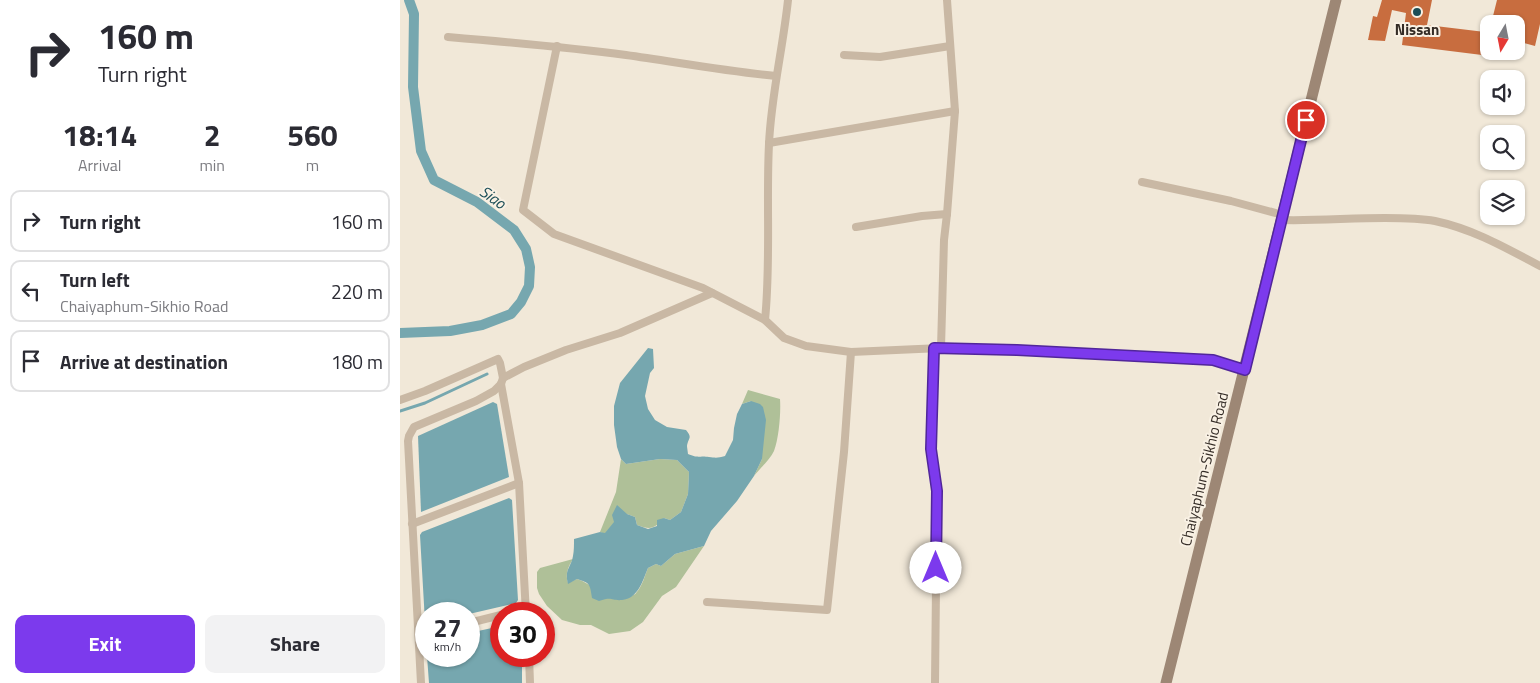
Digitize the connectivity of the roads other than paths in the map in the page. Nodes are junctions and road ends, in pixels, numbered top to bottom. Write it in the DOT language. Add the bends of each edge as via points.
graph roads {
  1 [pos="788,0"];
  2 [pos="947,0"];
  3 [pos="1336,0"];
  4 [pos="448,37"];
  5 [pos="557,46"];
  6 [pos="950,46"];
  7 [pos="844,55"];
  8 [pos="776,76"];
  9 [pos="955,111"];
  10 [pos="769,143"];
  11 [pos="1142,182"];
  12 [pos="948,214"];
  13 [pos="1282,217"];
  14 [pos="856,227"];
  15 [pos="1540,266"];
  16 [pos="712,293"];
  17 [pos="765,320"];
  18 [pos="937,348"];
  19 [pos="851,352"];
  20 [pos="1245,370"];
  21 [pos="502,378"];
  22 [pos="400,400"];
  23 [pos="519,483"];
  24 [pos="412,524"];
  25 [pos="419,602"];
  26 [pos="526,602"];
  27 [pos="706,602"];
  28 [pos="421,667"];
  29 [pos="529,667"];
  30 [pos="420,683"];
  31 [pos="530,683"];
  32 [pos="935,683"];
  33 [pos="1166,683"];
  1 -- 8 [label="street"];
  2 -- 6 [label="street"];
  3 -- 13 [label="main road, Chaiyaphum-Sikhio Road"];
  4 -- 5 [label="street"];
  5 -- 8 [label="street"];
  5 -- 16 [label="street" via="523,210 554,234"];
  6 -- 7 [label="street" via="880,57"];
  6 -- 9 [label="street"];
  8 -- 10 [label="street"];
  9 -- 10 [label="street"];
  9 -- 12 [label="street"];
  10 -- 17 [label="street"];
  11 -- 13 [label="street" via="1231,201"];
  12 -- 14 [label="street"];
  12 -- 18 [label="street"];
  13 -- 15 [label="street" via="1307,221 1405,218 1434,221 1493,240"];
  13 -- 20 [label="main road, Chaiyaphum-Sikhio Road"];
  16 -- 17 [label="street"];
  16 -- 21 [label="street" via="620,333 566,350"];
  17 -- 19 [label="street" via="784,338 806,346"];
  18 -- 19 [label="street"];
  18 -- 20 [label="street" via="1213,360"];
  18 -- 32 [label="street" via="931,449 937,491"];
  19 -- 27 [label="street" via="827,610"];
  20 -- 33 [label="main road, Chaiyaphum-Sikhio Road"];
  21 -- 22 [label="street" via="498,359"];
  21 -- 23 [label="street"];
  21 -- 24 [label="street" via="494,391 411,431 408,441"];
  23 -- 24 [label="street"];
  23 -- 26 [label="street"];
  24 -- 25 [label="street"];
  28 -- 30 [label="street"];
  29 -- 31 [label="street"];
}
